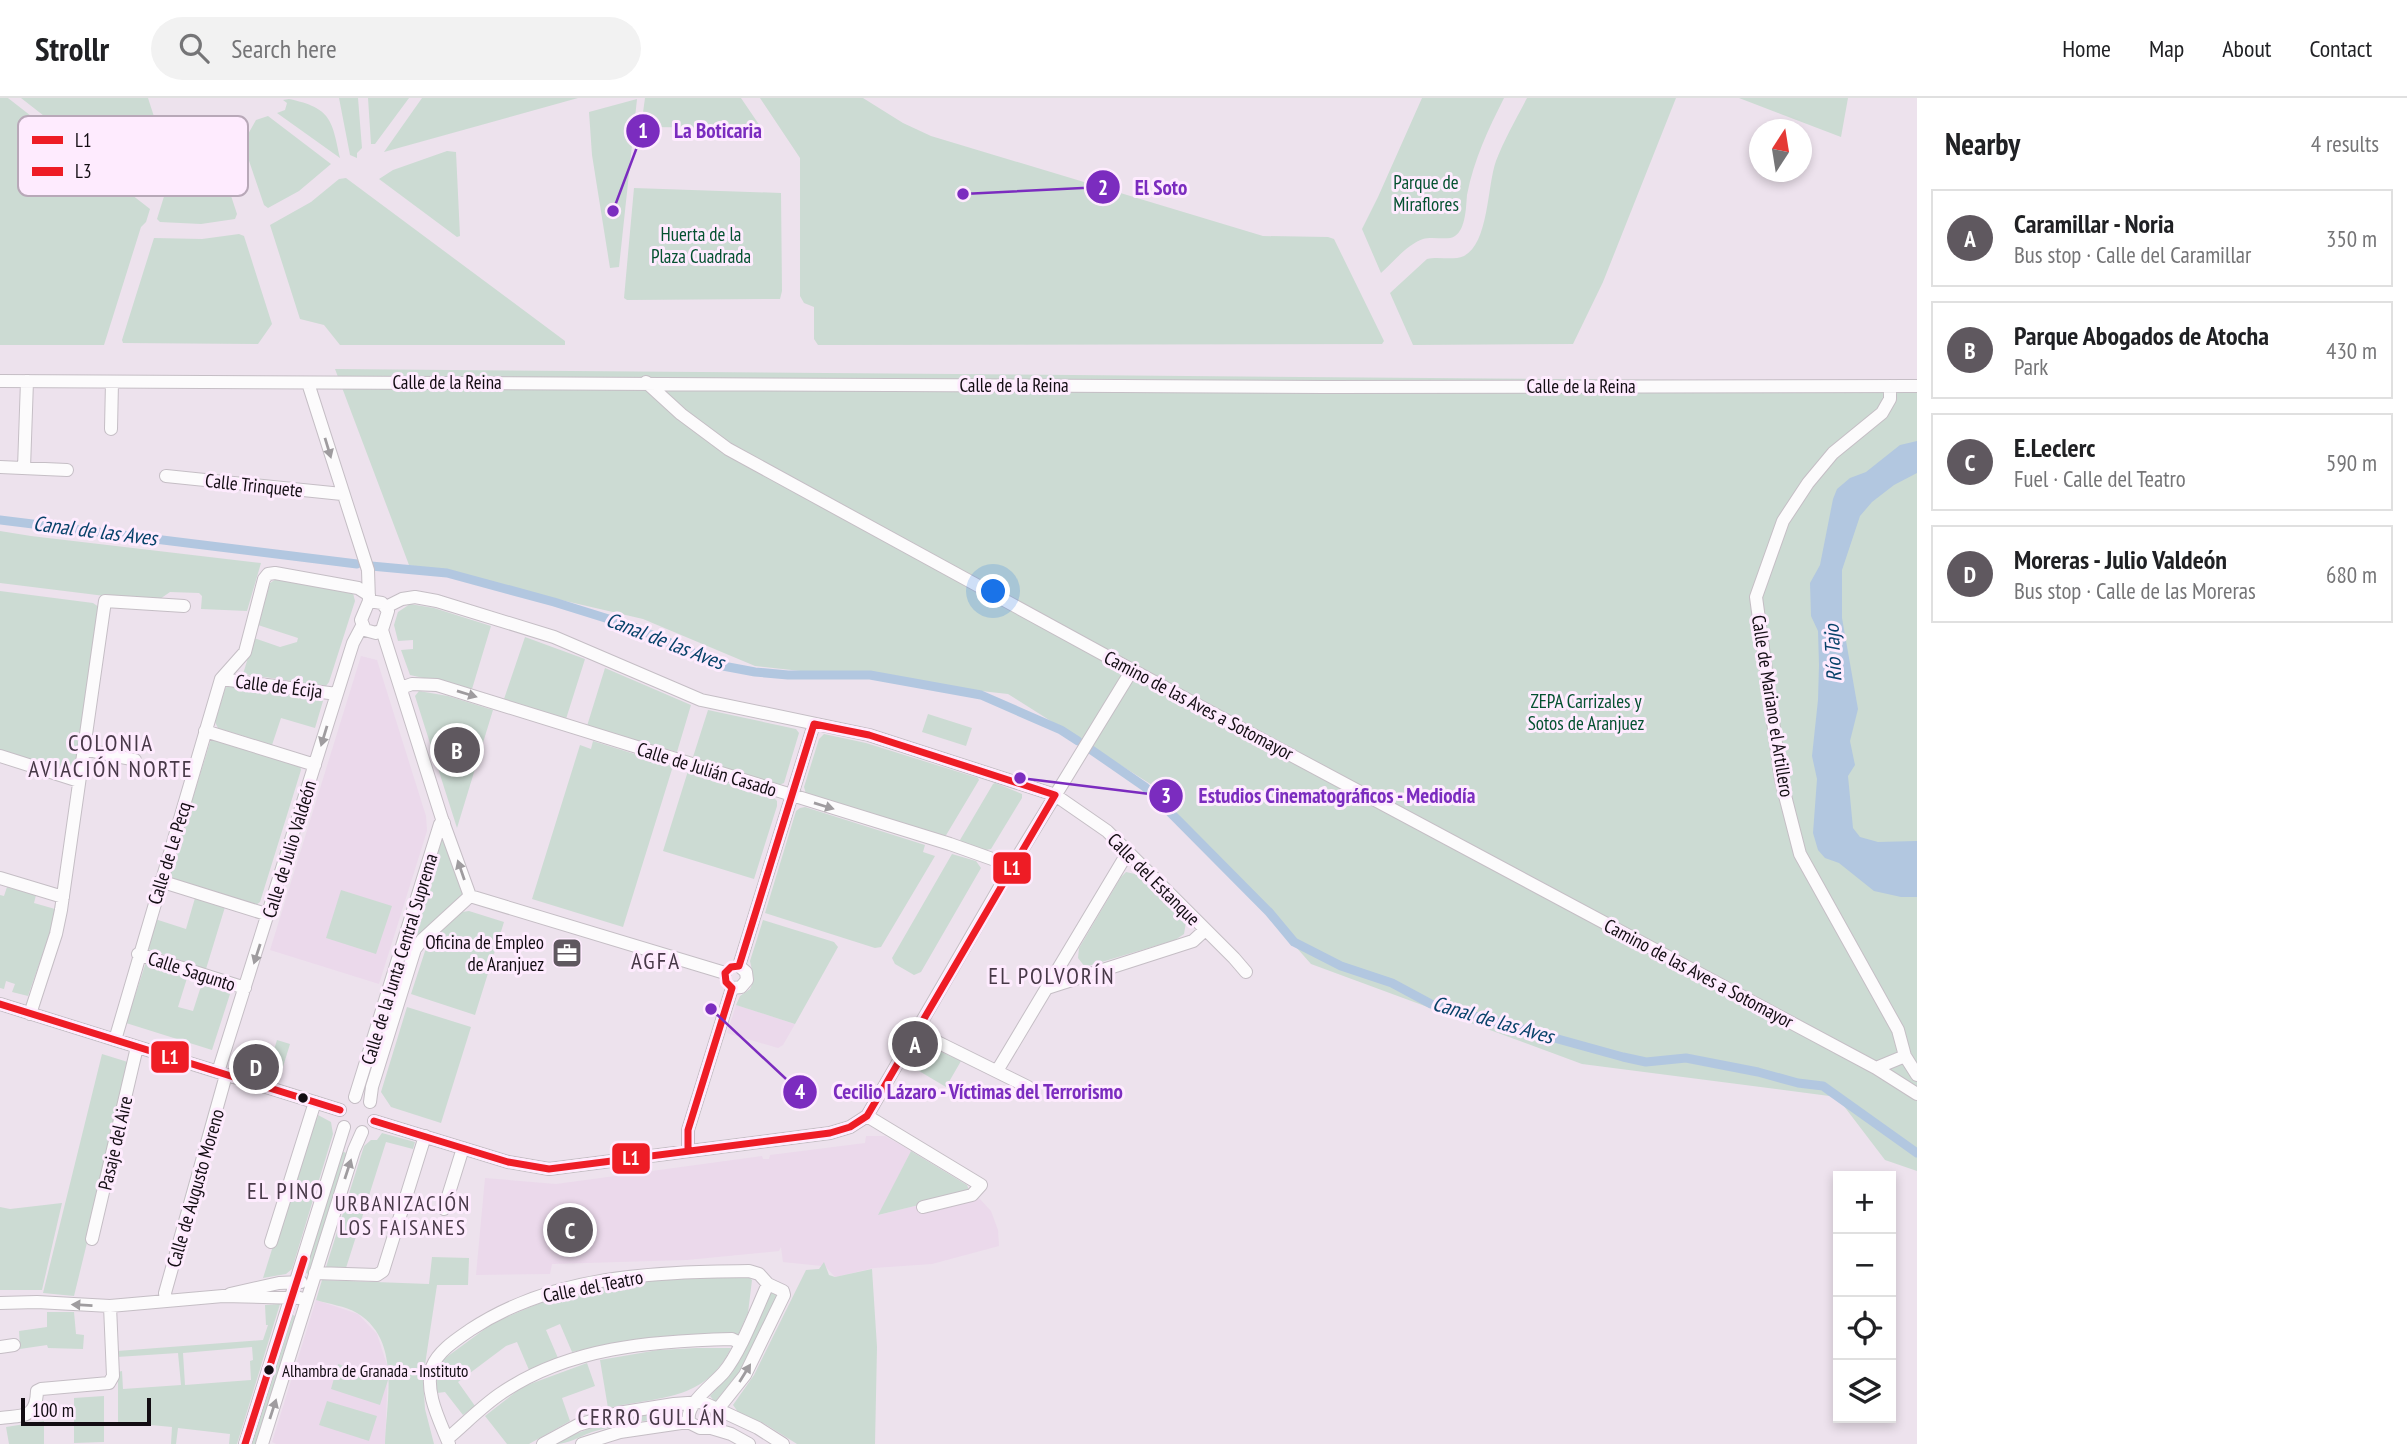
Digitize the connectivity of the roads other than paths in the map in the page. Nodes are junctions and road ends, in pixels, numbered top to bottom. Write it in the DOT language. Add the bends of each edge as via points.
graph roads {
  1 [pos="0,381"];
  2 [pos="27,381"];
  3 [pos="112,382"];
  4 [pos="646,382"];
  5 [pos="308,383"];
  6 [pos="1890,386"];
  7 [pos="1917,386"];
  8 [pos="111,429"];
  9 [pos="0,467"];
  10 [pos="24,468"];
  11 [pos="67,470"];
  12 [pos="166,476"];
  13 [pos="342,494"];
  14 [pos="369,598"];
  15 [pos="184,606"];
  16 [pos="386,607"];
  17 [pos="362,626"];
  18 [pos="382,630"];
  19 [pos="1132,670"];
  20 [pos="221,679"];
  21 [pos="401,688"];
  22 [pos="337,694"];
  23 [pos="814,724"];
  24 [pos="205,731"];
  25 [pos="83,749"];
  26 [pos="0,756"];
  27 [pos="315,765"];
  28 [pos="136,766"];
  29 [pos="79,781"];
  30 [pos="1055,795"];
  31 [pos="792,796"];
  32 [pos="444,823"];
  33 [pos="1128,852"];
  34 [pos="1012,866"];
  35 [pos="0,878"];
  36 [pos="160,881"];
  37 [pos="470,896"];
  38 [pos="63,897"];
  39 [pos="269,915"];
  40 [pos="1205,930"];
  41 [pos="138,954"];
  42 [pos="1065,958"];
  43 [pos="739,966"];
  44 [pos="1245,972"];
  45 [pos="725,973"];
  46 [pos="1082,977"];
  47 [pos="246,988"];
  48 [pos="732,988"];
  49 [pos="1047,988"];
  50 [pos="1,1008"];
  51 [pos="30,1014"];
  52 [pos="917,1032"];
  53 [pos="114,1040"];
  54 [pos="137,1047"];
  55 [pos="1905,1056"];
  56 [pos="1876,1068"];
  57 [pos="997,1071"];
  58 [pos="222,1073"];
  59 [pos="1917,1075"];
  60 [pos="1028,1087"];
  61 [pos="1917,1094"];
  62 [pos="355,1097"];
  63 [pos="315,1102"];
  64 [pos="370,1102"];
  65 [pos="340,1110"];
  66 [pos="867,1116"];
  67 [pos="374,1121"];
  68 [pos="344,1127"];
  69 [pos="362,1132"];
  70 [pos="425,1136"];
  71 [pos="463,1148"];
  72 [pos="688,1151"];
  73 [pos="923,1207"];
  74 [pos="444,1209"];
  75 [pos="92,1239"];
  76 [pos="271,1242"];
  77 [pos="313,1279"];
  78 [pos="296,1281"];
  79 [pos="768,1284"];
  80 [pos="223,1296"];
  81 [pos="292,1297"];
  82 [pos="307,1300"];
  83 [pos="166,1301"];
  84 [pos="0,1303"];
  85 [pos="110,1306"];
  86 [pos="740,1343"];
  87 [pos="14,1345"];
  88 [pos="0,1347"];
  89 [pos="695,1402"];
  90 [pos="718,1409"];
  91 [pos="0,1418"];
  92 [pos="690,1423"];
  93 [pos="711,1428"];
  94 [pos="448,1441"];
  95 [pos="246,1444"];
  96 [pos="262,1444"];
  97 [pos="542,1444"];
  98 [pos="582,1444"];
  99 [pos="749,1444"];
  100 [pos="783,1444"];
  1 -- 2 [label="street, Calle de la Reina"];
  2 -- 3 [label="street, Calle de la Reina"];
  2 -- 10 [label="street"];
  3 -- 5 [label="street, Calle de la Reina"];
  3 -- 8 [label="street"];
  4 -- 5 [label="street, Calle de la Reina"];
  4 -- 6 [label="street, Calle de la Reina"];
  4 -- 19 [label="street, Camino de las Aves a Sotomayor" via="728,449"];
  5 -- 13 [label="street, one-way"];
  6 -- 7 [label="street, Calle de la Reina"];
  6 -- 55 [label="street, Calle de Mariano el Artillero" via="1882,413 1833,453 1783,521 1756,597 1781,780 1800,854 1898,1030"];
  9 -- 10 [label="street"];
  10 -- 11 [label="street"];
  12 -- 13 [label="street, Calle Trinquete"];
  13 -- 14 [label="street" via="368,570"];
  14 -- 16 [label="street"];
  14 -- 17 [label="street"];
  14 -- 20 [label="street, Calle de Le Pecq" via="358,588 268,574 245,652"];
  15 -- 25 [label="street" via="105,601"];
  16 -- 18 [label="street"];
  16 -- 23 [label="street, Calle del Estanque" via="415,597 436,601 554,637 701,700"];
  17 -- 18 [label="street" via="370,632"];
  17 -- 22 [label="street, Calle de Julio Valdeón"];
  18 -- 21 [label="street, Calle de la Junta Central Suprema"];
  19 -- 30 [label="street"];
  19 -- 56 [label="street, Camino de las Aves a Sotomayor"];
  20 -- 22 [label="street, Calle de Écija"];
  20 -- 24 [label="street, Calle de Le Pecq"];
  21 -- 31 [label="street, Calle de Julián Casado, one-way" via="437,685"];
  21 -- 32 [label="street, Calle de la Junta Central Suprema"];
  22 -- 27 [label="street, Calle de Julio Valdeón, one-way"];
  23 -- 30 [label="street, Calle del Estanque" via="869,735"];
  23 -- 31 [label="street"];
  24 -- 27 [label="street"];
  24 -- 36 [label="street, Calle de Le Pecq"];
  25 -- 28 [label="street" via="135,760"];
  25 -- 29 [label="street"];
  26 -- 29 [label="street"];
  27 -- 39 [label="street, Calle de Julio Valdeón"];
  29 -- 38 [label="street"];
  30 -- 33 [label="street, Calle del Estanque" via="1107,831"];
  30 -- 34 [label="street"];
  31 -- 34 [label="street, Calle de Julián Casado, one-way"];
  31 -- 43 [label="street"];
  37 -- 32 [label="street, Calle de la Junta Central Suprema, one-way"];
  32 -- 62 [label="street, Calle de la Junta Central Suprema" via="436,836"];
  33 -- 40 [label="street, Calle del Estanque"];
  33 -- 42 [label="street"];
  34 -- 52 [label="street"];
  35 -- 38 [label="street"];
  36 -- 39 [label="street"];
  36 -- 41 [label="street, Calle de Le Pecq"];
  37 -- 45 [label="street"];
  37 -- 64 [label="street, Calle de la Junta Central Suprema" via="415,949"];
  38 -- 51 [label="street"];
  39 -- 47 [label="street, Calle de Julio Valdeón, one-way"];
  40 -- 44 [label="street, Calle del Estanque"];
  40 -- 46 [label="street" via="1193,941"];
  41 -- 47 [label="street, Calle Sagunto"];
  41 -- 53 [label="street, Calle de Le Pecq"];
  42 -- 46 [label="street"];
  42 -- 49 [label="street"];
  43 -- 45 [label="street"];
  43 -- 48 [label="street" via="747,981"];
  45 -- 48 [label="street"];
  46 -- 49 [label="street"];
  47 -- 58 [label="street, Calle de Julio Valdeón"];
  48 -- 72 [label="street" via="688,1130"];
  49 -- 57 [label="street"];
  50 -- 51 [label="street"];
  51 -- 53 [label="street"];
  52 -- 57 [label="street"];
  52 -- 66 [label="street"];
  53 -- 54 [label="street"];
  54 -- 58 [label="street"];
  54 -- 75 [label="street, Pasaje del Aire"];
  55 -- 56 [label="street"];
  55 -- 59 [label="street, Calle de Mariano el Artillero"];
  56 -- 61 [label="street, Camino de las Aves a Sotomayor"];
  57 -- 60 [label="street"];
  58 -- 63 [label="street"];
  58 -- 83 [label="street, Calle de Augusto Moreno"];
  62 -- 64 [label="street"];
  62 -- 65 [label="street" via="345,1101"];
  63 -- 65 [label="street"];
  63 -- 76 [label="street"];
  64 -- 67 [label="street"];
  65 -- 68 [label="street"];
  66 -- 72 [label="street" via="830,1133"];
  66 -- 73 [label="street" via="981,1185 972,1195"];
  67 -- 69 [label="street"];
  67 -- 70 [label="street"];
  68 -- 69 [label="street"];
  68 -- 78 [label="street"];
  77 -- 69 [label="street, one-way"];
  70 -- 71 [label="street"];
  70 -- 77 [label="street" via="383,1271"];
  71 -- 72 [label="street" via="549,1169"];
  71 -- 74 [label="street"];
  77 -- 78 [label="street"];
  77 -- 82 [label="street"];
  78 -- 80 [label="street"];
  78 -- 81 [label="street"];
  79 -- 86 [label="street"];
  90 -- 79 [label="street, one-way" via="745,1375 784,1295"];
  79 -- 94 [label="street, Calle del Teatro" via="749,1271 637,1275 557,1289 489,1317 449,1345 433,1365 435,1405"];
  80 -- 81 [label="street"];
  80 -- 83 [label="street"];
  81 -- 82 [label="street"];
  81 -- 95 [label="street"];
  96 -- 82 [label="street, one-way"];
  83 -- 85 [label="street"];
  85 -- 84 [label="street, one-way"];
  85 -- 91 [label="street" via="113,1376 109,1383 41,1389 31,1413"];
  86 -- 89 [label="street" via="726,1369"];
  86 -- 94 [label="street" via="732,1339 665,1342 589,1354 501,1393"];
  87 -- 88 [label="street"];
  89 -- 90 [label="street"];
  89 -- 92 [label="street" via="688,1412"];
  89 -- 97 [label="street" via="618,1413 578,1425"];
  90 -- 93 [label="street" via="718,1420"];
  90 -- 100 [label="street"];
  92 -- 93 [label="street"];
  92 -- 98 [label="street" via="620,1432"];
  93 -- 99 [label="street"];
}
